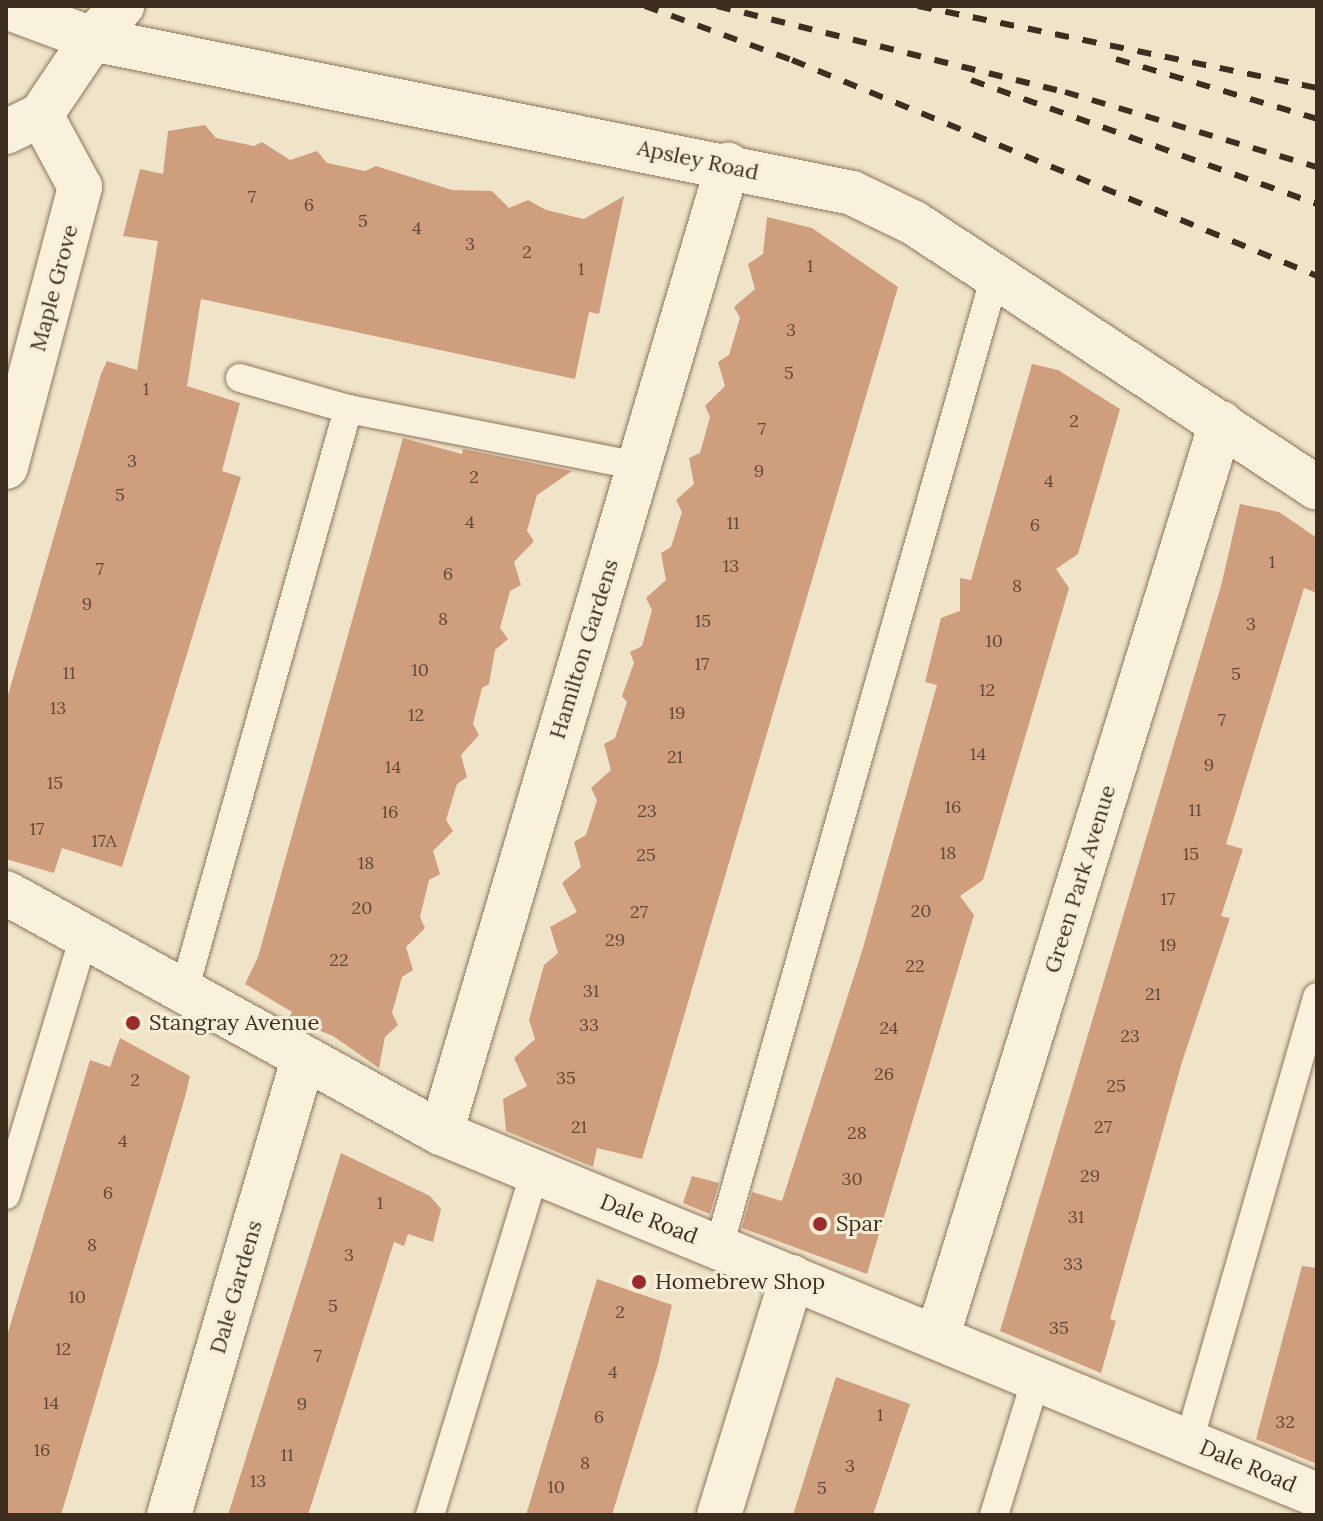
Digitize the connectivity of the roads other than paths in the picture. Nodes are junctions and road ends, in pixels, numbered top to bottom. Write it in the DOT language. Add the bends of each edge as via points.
graph roads {
  1 [pos="122,6"];
  2 [pos="6,7"];
  3 [pos="92,39"];
  4 [pos="24,124"];
  5 [pos="728,165"];
  6 [pos="995,276"];
  7 [pos="240,378"];
  8 [pos="348,409"];
  9 [pos="1221,423"];
  10 [pos="639,466"];
  11 [pos="6,467"];
  12 [pos="1317,488"];
  13 [pos="6,893"];
  14 [pos="84,937"];
  15 [pos="184,991"];
  16 [pos="1317,997"];
  17 [pos="303,1059"];
  18 [pos="441,1133"];
  19 [pos="534,1174"];
  20 [pos="6,1195"];
  21 [pos="719,1246"];
  22 [pos="792,1277"];
  23 [pos="938,1335"];
  24 [pos="1036,1379"];
  25 [pos="1189,1441"];
  26 [pos="1317,1495"];
  27 [pos="169,1515"];
  28 [pos="430,1515"];
  29 [pos="719,1515"];
  30 [pos="994,1515"];
  1 -- 3 [label="street"];
  2 -- 3 [label="street, Apsley Road"];
  3 -- 4 [label="street"];
  3 -- 5 [label="street, Apsley Road"];
  4 -- 11 [label="street, Maple Grove" via="80,187"];
  5 -- 6 [label="street, Apsley Road" via="852,193 914,223"];
  5 -- 10 [label="street, Hamilton Gardens"];
  6 -- 9 [label="street, Apsley Road"];
  6 -- 21 [label="lane"];
  7 -- 8 [label="lane"];
  8 -- 10 [label="lane"];
  8 -- 15 [label="lane"];
  9 -- 12 [label="street, Apsley Road"];
  9 -- 23 [label="street, Green Park Avenue"];
  10 -- 18 [label="street, Hamilton Gardens"];
  13 -- 14 [label="street, Dale Road"];
  14 -- 15 [label="street, Dale Road"];
  14 -- 20 [label="lane"];
  15 -- 17 [label="street, Dale Road"];
  16 -- 25 [label="lane"];
  17 -- 18 [label="street, Dale Road"];
  17 -- 27 [label="street, Dale Gardens"];
  18 -- 19 [label="street, Dale Road"];
  19 -- 21 [label="street, Dale Road"];
  19 -- 28 [label="lane"];
  21 -- 22 [label="street, Dale Road"];
  22 -- 23 [label="street, Dale Road"];
  22 -- 29 [label="street"];
  23 -- 24 [label="street, Dale Road"];
  24 -- 25 [label="street, Dale Road"];
  24 -- 30 [label="lane"];
  25 -- 26 [label="street, Dale Road"];
}
